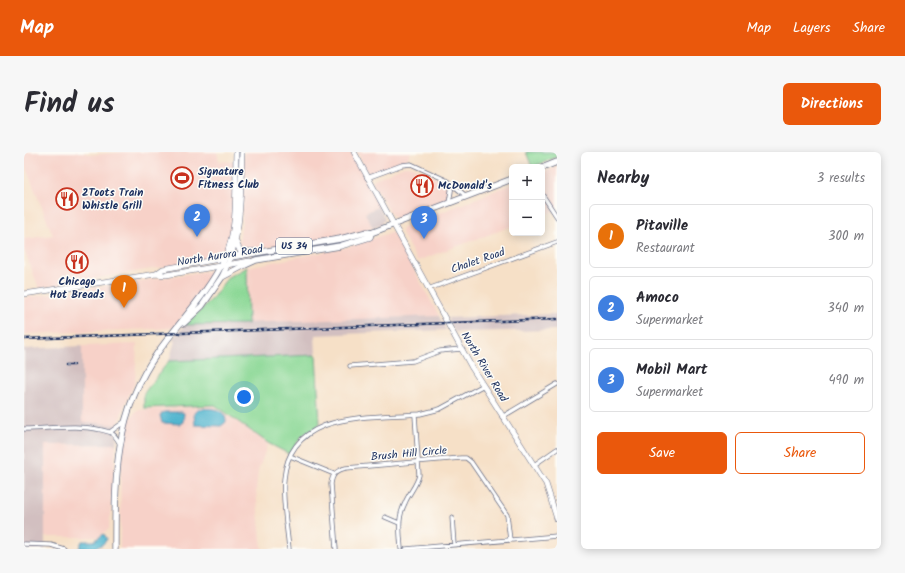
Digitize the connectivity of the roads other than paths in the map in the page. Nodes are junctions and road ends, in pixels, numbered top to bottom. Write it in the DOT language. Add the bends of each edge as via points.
graph roads {
  1 [pos="236,152"];
  2 [pos="242,152"];
  3 [pos="354,152"];
  4 [pos="555,163"];
  5 [pos="545,167"];
  6 [pos="367,178"];
  7 [pos="509,180"];
  8 [pos="452,185"];
  9 [pos="467,196"];
  10 [pos="545,199"];
  11 [pos="450,203"];
  12 [pos="557,218"];
  13 [pos="393,225"];
  14 [pos="372,233"];
  15 [pos="236,242"];
  16 [pos="557,242"];
  17 [pos="258,252"];
  18 [pos="232,257"];
  19 [pos="225,258"];
  20 [pos="256,260"];
  21 [pos="228,264"];
  22 [pos="221,266"];
  23 [pos="156,274"];
  24 [pos="222,277"];
  25 [pos="428,289"];
  26 [pos="24,294"];
  27 [pos="179,326"];
  28 [pos="461,349"];
  29 [pos="350,366"];
  30 [pos="557,384"];
  31 [pos="482,386"];
  32 [pos="415,415"];
  33 [pos="502,417"];
  34 [pos="124,422"];
  35 [pos="24,429"];
  36 [pos="110,432"];
  37 [pos="120,444"];
  38 [pos="557,449"];
  39 [pos="290,456"];
  40 [pos="419,462"];
  41 [pos="534,465"];
  42 [pos="334,474"];
  43 [pos="385,517"];
  44 [pos="452,517"];
  45 [pos="557,519"];
  46 [pos="399,522"];
  47 [pos="557,536"];
  48 [pos="510,540"];
  49 [pos="24,544"];
  50 [pos="454,545"];
  51 [pos="64,549"];
  52 [pos="115,549"];
  53 [pos="289,549"];
  54 [pos="336,549"];
  55 [pos="401,549"];
  56 [pos="406,549"];
  1 -- 19 [label="street" via="234,218"];
  2 -- 15 [label="street" via="240,221"];
  3 -- 6 [label="street, North River Road"];
  4 -- 5 [label="main road"];
  6 -- 8 [label="street" via="408,164 442,178"];
  6 -- 13 [label="street, North River Road"];
  7 -- 9 [label="main road, US 34"];
  8 -- 9 [label="street"];
  8 -- 11 [label="street"];
  9 -- 11 [label="main road, US 34"];
  10 -- 12 [label="street"];
  11 -- 13 [label="main road, US 34"];
  13 -- 14 [label="main road, US 34"];
  13 -- 25 [label="street, North River Road"];
  14 -- 17 [label="main road, US 34"];
  14 -- 20 [label="main road, North Aurora Road / US 34" via="370,237 350,244"];
  15 -- 17 [label="street" via="240,251"];
  15 -- 18 [label="street"];
  16 -- 25 [label="street, Chalet Road"];
  17 -- 18 [label="main road, US 34"];
  18 -- 19 [label="main road, US 34"];
  18 -- 21 [label="street"];
  19 -- 22 [label="main road"];
  19 -- 23 [label="street, North Aurora Road" via="163,269"];
  20 -- 21 [label="street, North Aurora Road"];
  20 -- 24 [label="main road"];
  21 -- 22 [label="street, North Aurora Road"];
  21 -- 24 [label="street"];
  22 -- 23 [label="street, North Aurora Road" via="166,275"];
  22 -- 27 [label="main road"];
  23 -- 26 [label="street, North Aurora Road"];
  24 -- 27 [label="main road" via="194,315"];
  25 -- 28 [label="street, North River Road"];
  27 -- 34 [label="main road" via="142,376"];
  28 -- 29 [label="street" via="440,351 413,361"];
  28 -- 31 [label="street, North River Road"];
  30 -- 33 [label="street"];
  31 -- 32 [label="street" via="440,410"];
  31 -- 33 [label="street, North River Road"];
  32 -- 39 [label="street" via="328,424 305,436"];
  32 -- 40 [label="street"];
  33 -- 41 [label="street, North River Road"];
  34 -- 36 [label="street"];
  34 -- 37 [label="main road"];
  35 -- 36 [label="street" via="79,428"];
  36 -- 37 [label="street"];
  37 -- 52 [label="main road" via="116,478"];
  38 -- 41 [label="street"];
  39 -- 42 [label="street"];
  39 -- 53 [label="street" via="284,482"];
  40 -- 42 [label="street, Brush Hill Circle" via="344,468"];
  40 -- 46 [label="street" via="418,479 404,504"];
  40 -- 48 [label="street, Brush Hill Circle" via="467,456 506,513"];
  41 -- 45 [label="street, North River Road" via="548,489"];
  42 -- 54 [label="street" via="331,486"];
  43 -- 46 [label="street"];
  44 -- 50 [label="street"];
  46 -- 55 [label="street"];
  47 -- 48 [label="street"];
  48 -- 50 [label="street"];
  49 -- 51 [label="street" via="51,544"];
  50 -- 56 [label="street"];
}
